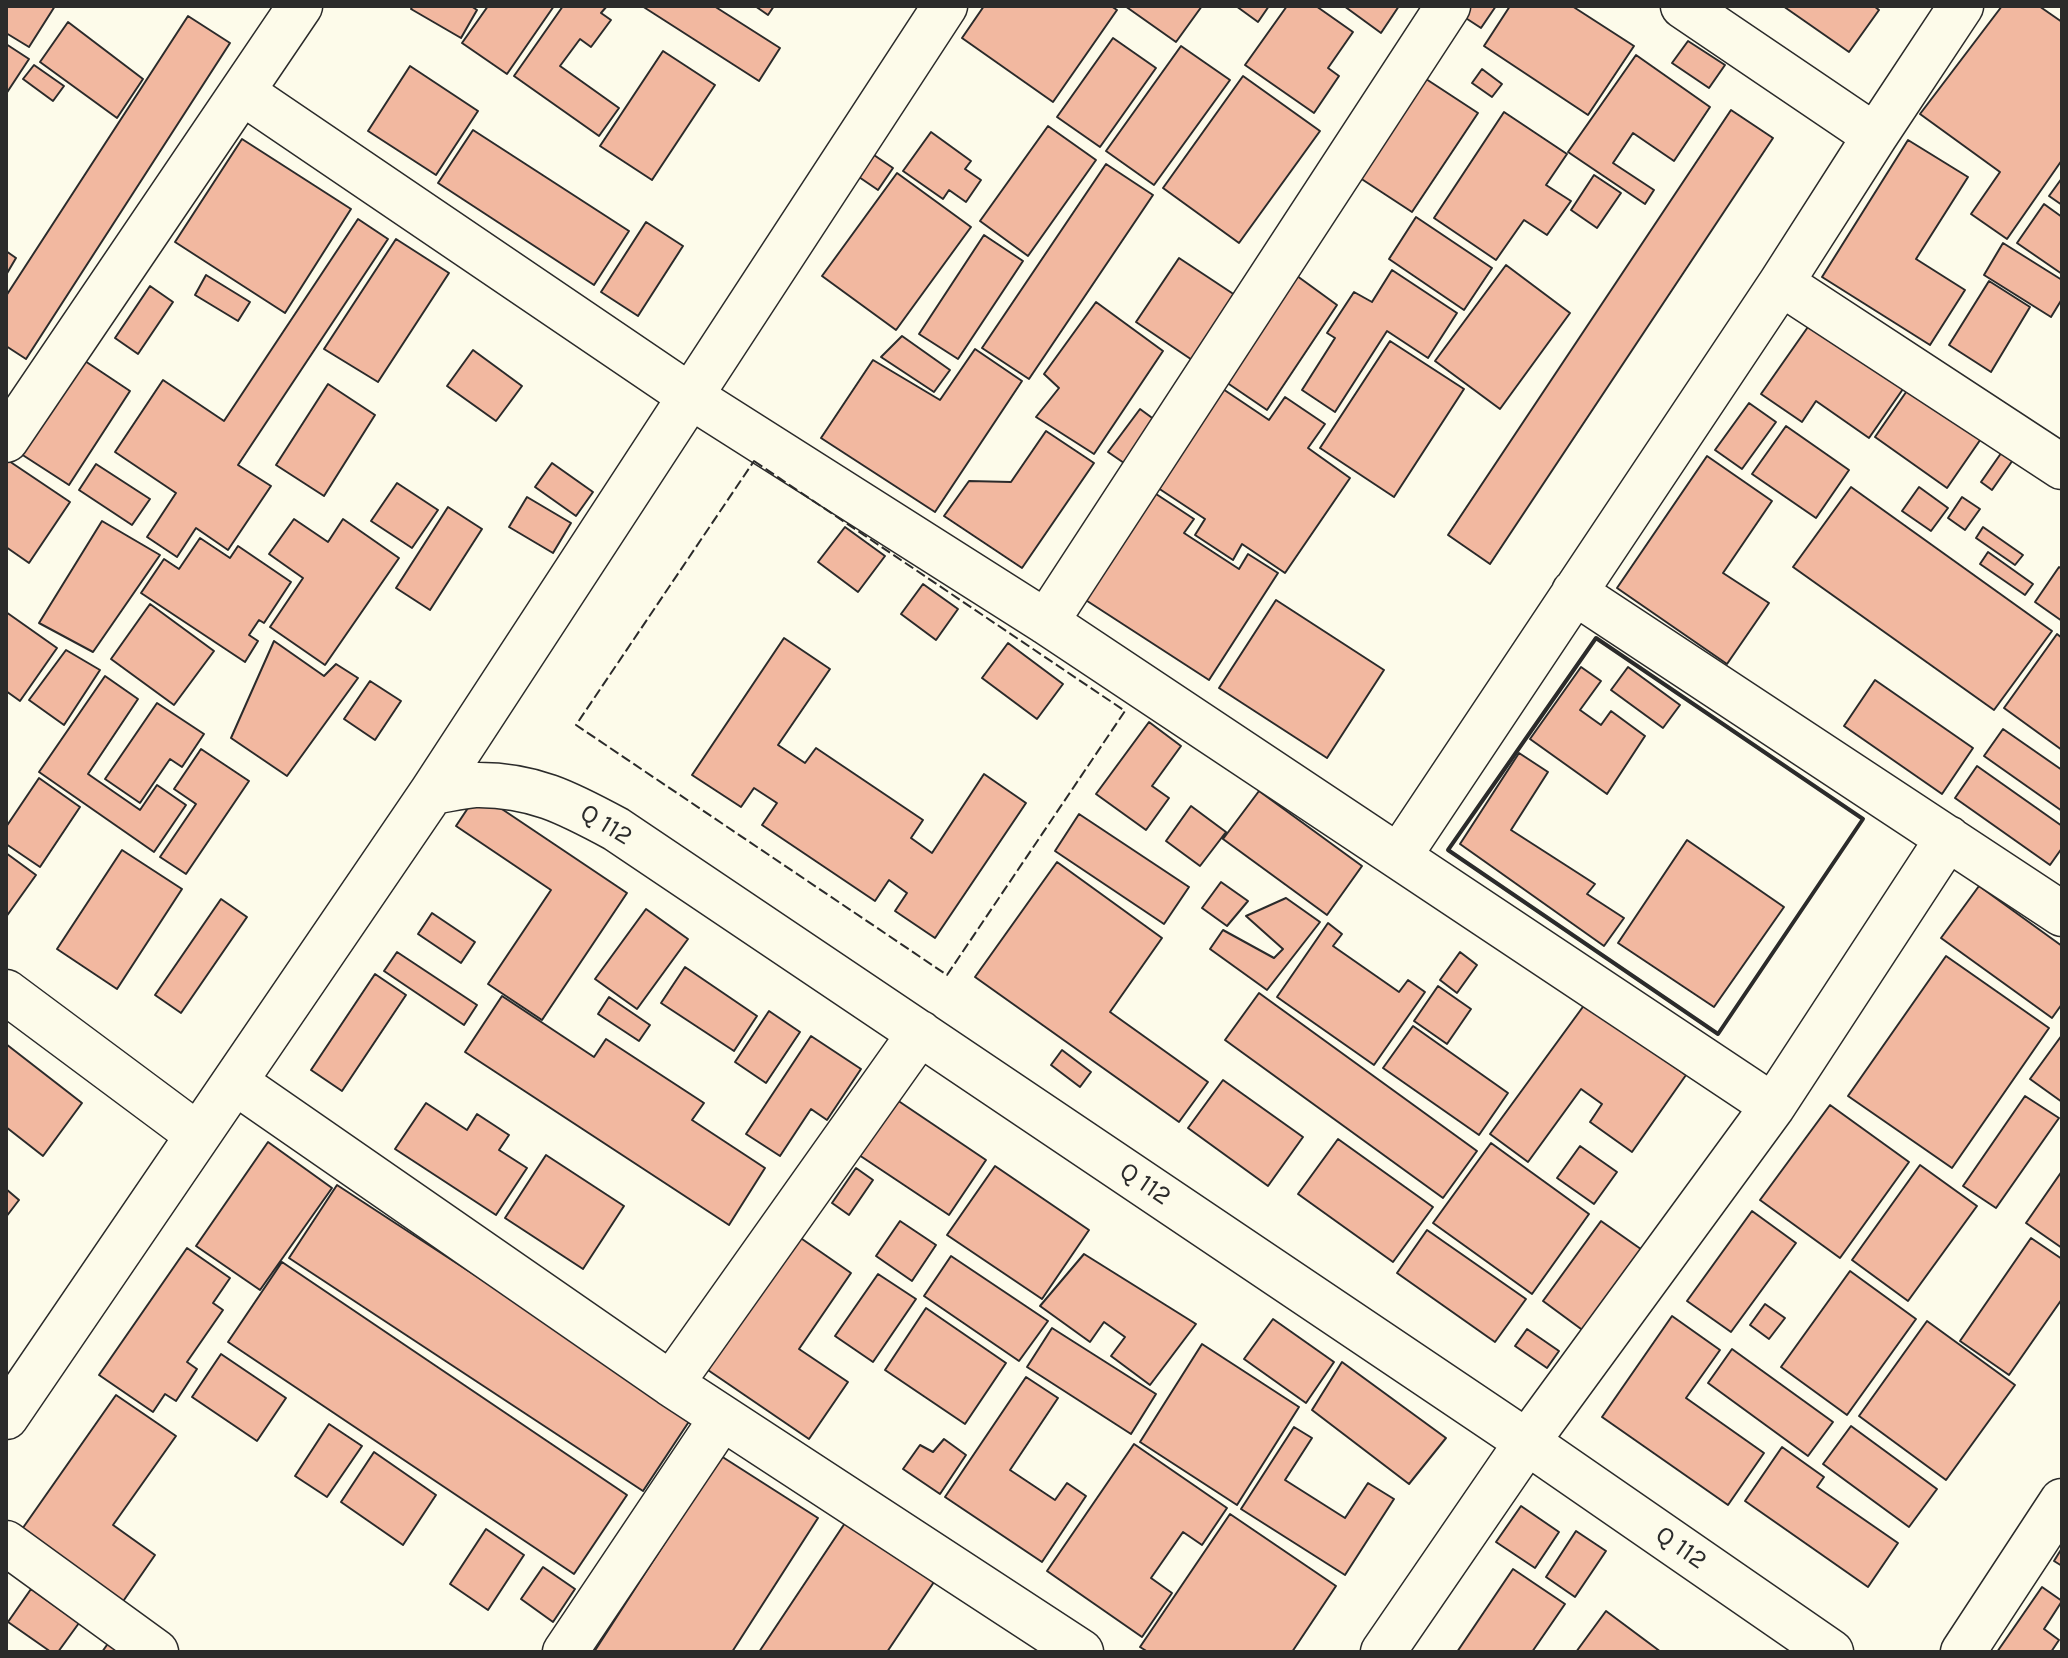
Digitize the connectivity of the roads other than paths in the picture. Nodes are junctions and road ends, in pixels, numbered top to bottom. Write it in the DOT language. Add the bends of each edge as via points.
graph roads {
  1 [pos="300,6"];
  2 [pos="945,6"];
  3 [pos="1448,6"];
  4 [pos="1683,6"];
  5 [pos="1961,6"];
  6 [pos="242,92"];
  7 [pos="1875,136"];
  8 [pos="1781,283"];
  9 [pos="690,396"];
  10 [pos="9,428"];
  11 [pos="2062,467"];
  12 [pos="1574,592"];
  13 [pos="1046,622"];
  14 [pos="432,792"];
  15 [pos="1948,838"];
  16 [pos="1399,856"];
  17 [pos="2062,914"];
  18 [pos="6,992"];
  19 [pos="920,1033"];
  20 [pos="235,1082"];
  21 [pos="1773,1106"];
  22 [pos="198,1135"];
  23 [pos="671,1384"];
  24 [pos="6,1417"];
  25 [pos="722,1418"];
  26 [pos="1527,1442"];
  27 [pos="2062,1501"];
  28 [pos="6,1543"];
  29 [pos="1038,1640"];
  30 [pos="156,1652"];
  31 [pos="565,1652"];
  32 [pos="1081,1652"];
  33 [pos="1383,1652"];
  34 [pos="1831,1652"];
  35 [pos="1963,1652"];
  1 -- 6 [label="street"];
  2 -- 9 [label="street"];
  3 -- 13 [label="street"];
  4 -- 7 [label="street"];
  5 -- 7 [label="street"];
  6 -- 9 [label="street"];
  6 -- 10 [label="street"];
  7 -- 8 [label="street"];
  8 -- 11 [label="street"];
  8 -- 12 [label="street"];
  9 -- 13 [label="street"];
  9 -- 14 [label="street"];
  12 -- 15 [label="street"];
  12 -- 16 [label="street"];
  13 -- 16 [label="street"];
  14 -- 19 [label="street, Q 112" via="474,785 522,788 570,804 616,829"];
  14 -- 20 [label="street"];
  15 -- 17 [label="street"];
  15 -- 21 [label="street"];
  16 -- 21 [label="street"];
  18 -- 22 [label="street"];
  19 -- 23 [label="street"];
  19 -- 26 [label="street, Q 112"];
  20 -- 22 [label="street"];
  20 -- 23 [label="street"];
  21 -- 26 [label="street"];
  22 -- 24 [label="street"];
  23 -- 25 [label="street"];
  25 -- 29 [label="street"];
  25 -- 31 [label="street"];
  26 -- 33 [label="street"];
  26 -- 34 [label="street, Q 112"];
  27 -- 35 [label="street"];
  28 -- 30 [label="street"];
  29 -- 32 [label="street"];
}
